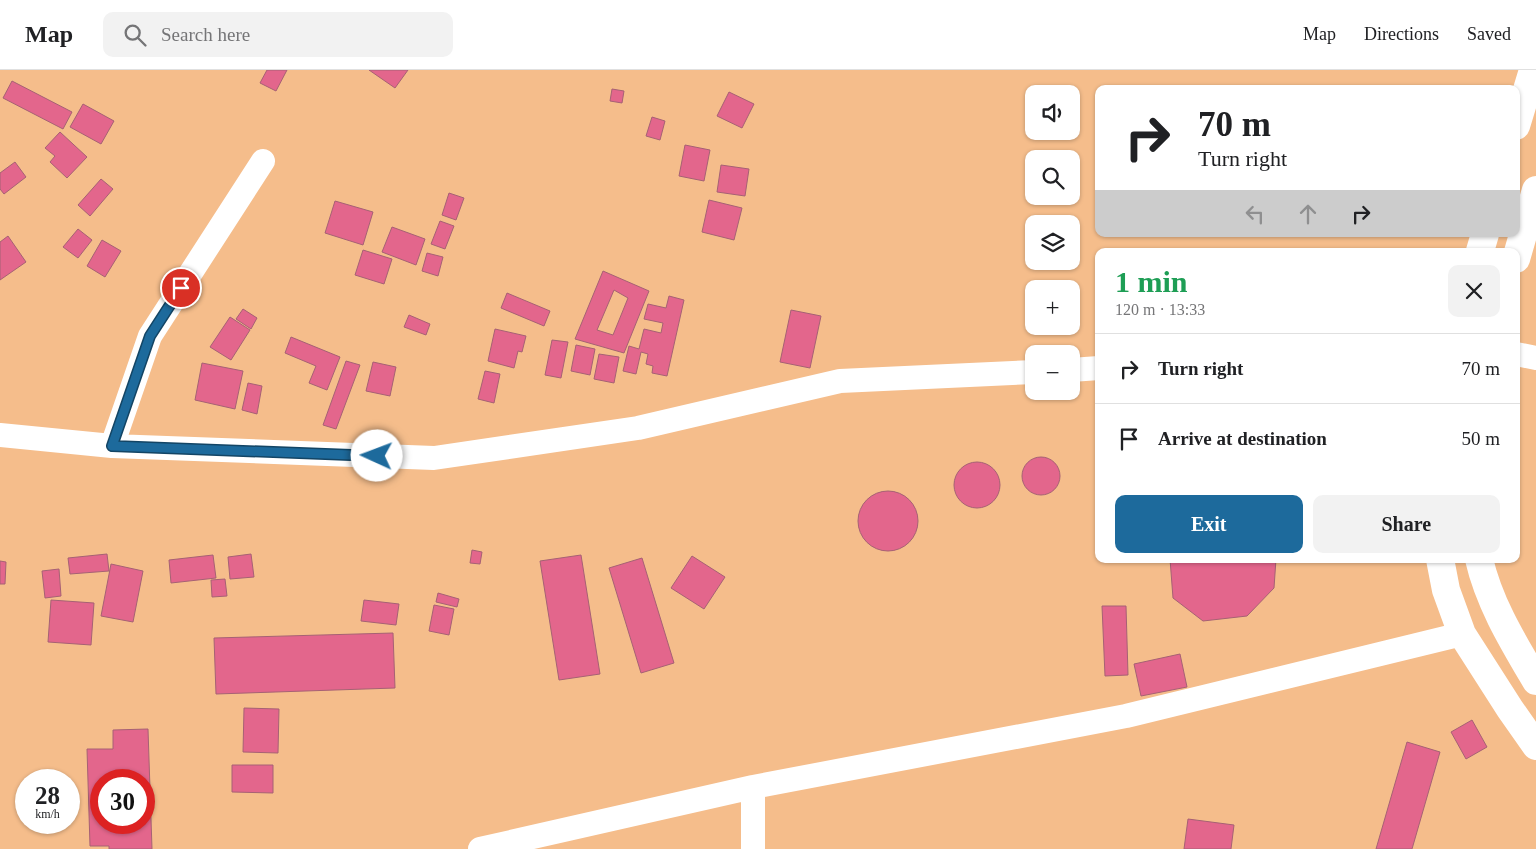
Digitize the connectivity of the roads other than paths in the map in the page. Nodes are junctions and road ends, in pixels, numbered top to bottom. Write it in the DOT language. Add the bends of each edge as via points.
graph roads {
  1 [pos="1533,70"];
  2 [pos="1520,113"];
  3 [pos="262,160"];
  4 [pos="1536,190"];
  5 [pos="1519,248"];
  6 [pos="1520,355"];
  7 [pos="1536,358"];
  8 [pos="1095,368"];
  9 [pos="1080,369"];
  10 [pos="1025,372"];
  11 [pos="0,435"];
  12 [pos="112,446"];
  13 [pos="1441,563"];
  14 [pos="1480,563"];
  15 [pos="1462,634"];
  16 [pos="1536,681"];
  17 [pos="1536,746"];
  18 [pos="753,786"];
  19 [pos="480,849"];
  20 [pos="753,849"];
  1 -- 2 [label="highway"];
  3 -- 12 [label="street" via="150,336"];
  4 -- 5 [label="highway"];
  6 -- 7 [label="street"];
  8 -- 9 [label="street"];
  10 -- 12 [label="street" via="840,381 638,428 434,458"];
  11 -- 12 [label="street"];
  13 -- 15 [label="highway" via="1446,590"];
  14 -- 16 [label="highway" via="1506,631"];
  15 -- 17 [label="highway"];
  15 -- 18 [label="street" via="1126,716"];
  18 -- 19 [label="street"];
  18 -- 20 [label="street"];
}
